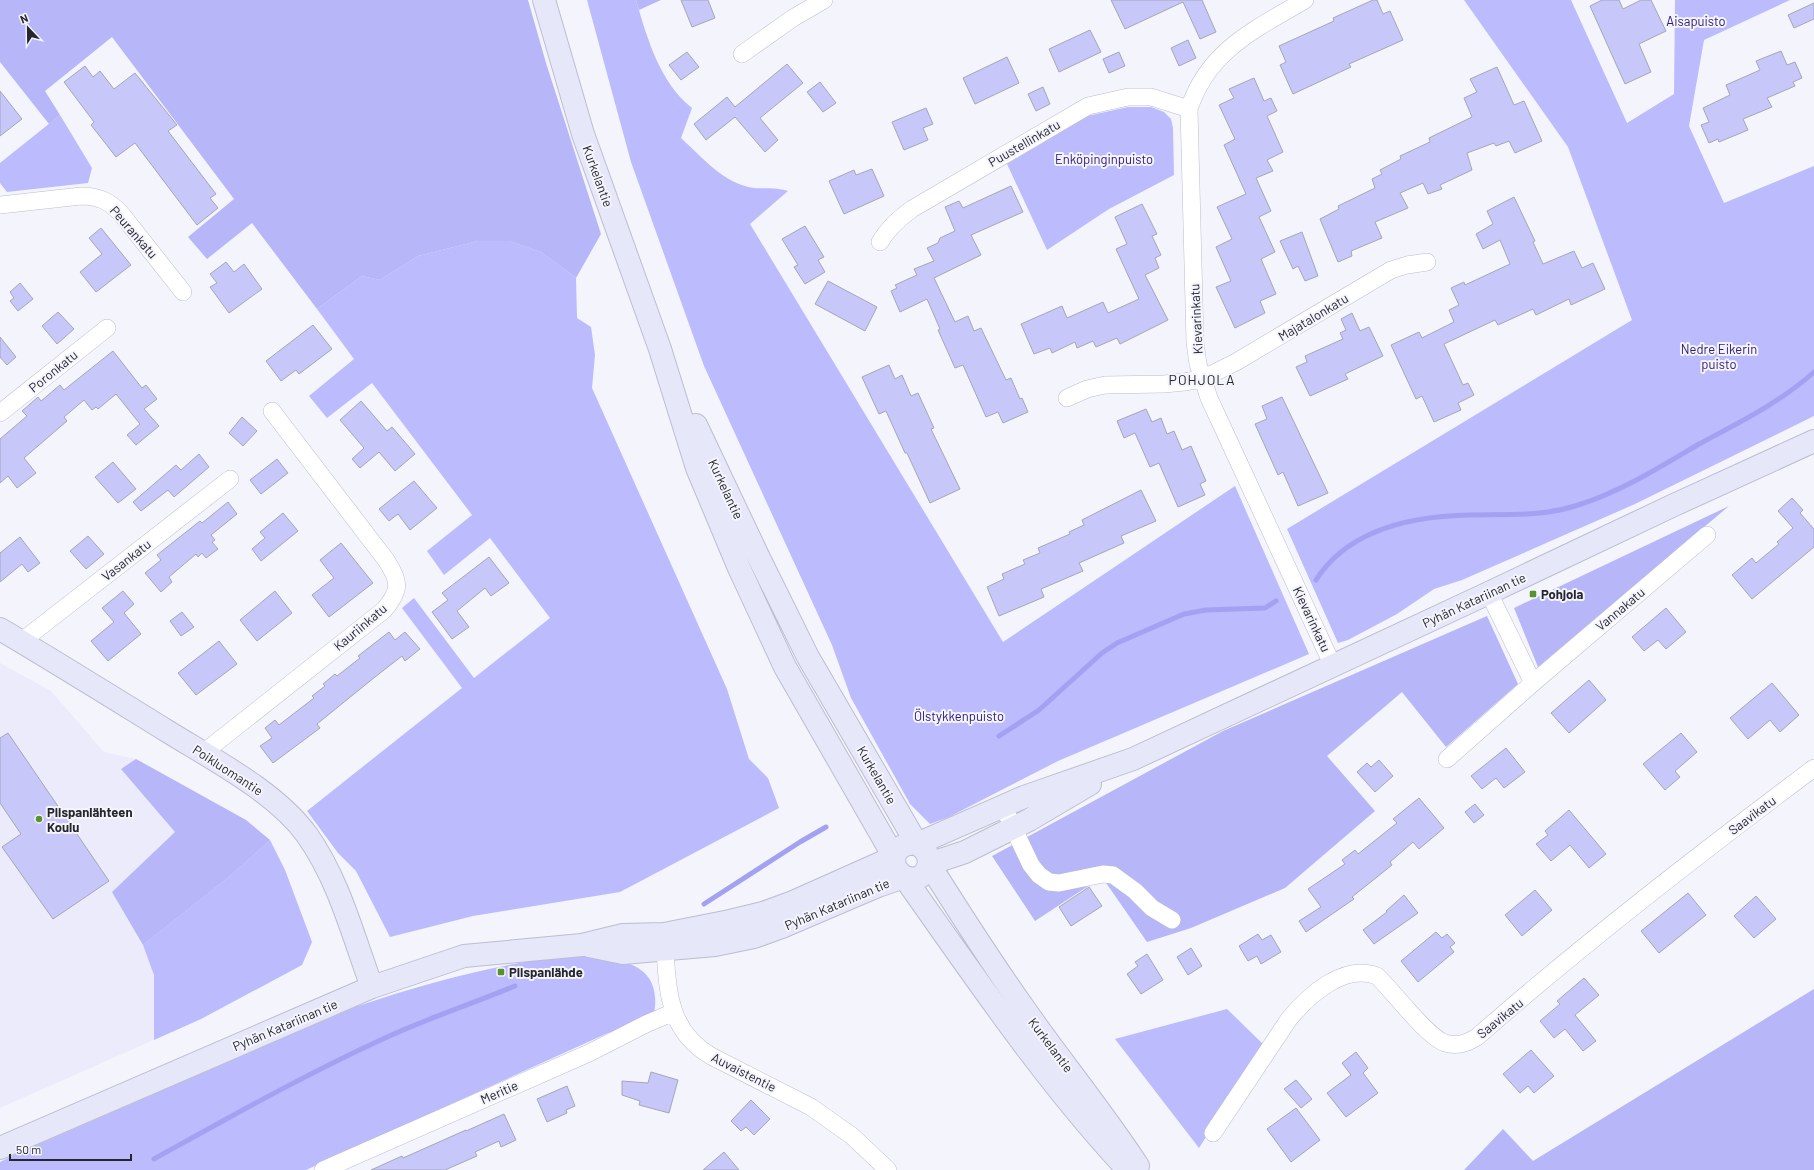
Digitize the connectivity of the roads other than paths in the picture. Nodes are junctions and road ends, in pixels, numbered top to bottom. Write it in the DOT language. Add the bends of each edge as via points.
graph roads {
  1 [pos="544,0"];
  2 [pos="824,0"];
  3 [pos="1305,0"];
  4 [pos="742,54"];
  5 [pos="1189,109"];
  6 [pos="0,205"];
  7 [pos="880,242"];
  8 [pos="1427,262"];
  9 [pos="183,292"];
  10 [pos="106,328"];
  11 [pos="660,349"];
  12 [pos="1202,379"];
  13 [pos="1067,398"];
  14 [pos="272,411"];
  15 [pos="0,413"];
  16 [pos="1812,447"];
  17 [pos="230,479"];
  18 [pos="1707,536"];
  19 [pos="1489,593"];
  20 [pos="0,628"];
  21 [pos="22,641"];
  22 [pos="1334,666"];
  23 [pos="1533,683"];
  24 [pos="203,753"];
  25 [pos="1133,758"];
  26 [pos="1447,759"];
  27 [pos="1814,768"];
  28 [pos="1004,806"];
  29 [pos="1014,828"];
  30 [pos="917,844"];
  31 [pos="894,857"];
  32 [pos="929,864"];
  33 [pos="904,877"];
  34 [pos="1172,920"];
  35 [pos="664,942"];
  36 [pos="372,987"];
  37 [pos="674,1012"];
  38 [pos="1213,1134"];
  39 [pos="0,1148"];
  40 [pos="323,1170"];
  41 [pos="888,1170"];
  42 [pos="1128,1170"];
  43 [pos="1141,1170"];
  1 -- 11 [label="street, Kurkelantie" via="583,134"];
  2 -- 4 [label="street" via="793,18"];
  3 -- 5 [label="street, Kievarinkatu" via="1257,28 1218,58 1205,72 1194,92"];
  5 -- 7 [label="street, Puustellinkatu" via="1151,97 1128,97 1088,106 912,209 896,220"];
  5 -- 12 [label="street, Kievarinkatu" via="1195,342"];
  6 -- 9 [label="street, Peurankatu" via="81,196 105,200 123,216"];
  8 -- 12 [label="street, Majatalonkatu" via="1391,270 1236,362"];
  10 -- 15 [label="street, Poronkatu"];
  11 -- 30 [label="street, Kurkelantie" via="808,658"];
  11 -- 31 [label="street, Kurkelantie" via="697,468 785,667"];
  12 -- 13 [label="street, Majatalonkatu" via="1164,384 1105,385 1087,389"];
  12 -- 22 [label="street, Kievarinkatu"];
  14 -- 24 [label="street, Kauriinkatu" via="386,560 394,572 398,585 393,599 384,610"];
  16 -- 19 [label="street, Pyhän Katariinan tie" via="1674,505"];
  17 -- 21 [label="street, Vasankatu"];
  18 -- 23 [label="street, Vannakatu"];
  19 -- 22 [label="street, Pyhän Katariinan tie"];
  19 -- 23 [label="street"];
  20 -- 21 [label="street, Poikluomantie"];
  21 -- 24 [label="street, Poikluomantie"];
  22 -- 25 [label="street, Pyhän Katariinan tie"];
  23 -- 26 [label="street, Vannakatu"];
  24 -- 36 [label="street, Poikluomantie" via="273,799 292,816 306,835 332,877"];
  25 -- 28 [label="street, Pyhän Katariinan tie"];
  25 -- 29 [label="street, Pyhän Katariinan tie"];
  27 -- 38 [label="street, Saavikatu" via="1624,914 1478,1037 1468,1042 1460,1045 1438,1040 1377,976 1367,972 1356,973 1334,981 1315,993 1289,1019"];
  28 -- 29 [label="street"];
  28 -- 30 [label="street, Pyhän Katariinan tie"];
  29 -- 32 [label="street, Pyhän Katariinan tie" via="965,852"];
  29 -- 34 [label="street" via="1031,865 1049,882 1059,883 1103,874 1113,875 1152,908"];
  30 -- 31 [label="street, Pyhän Katariinan tie" via="903,845"];
  30 -- 32 [label="street, Kurkelantie" via="924,848 929,857"];
  31 -- 33 [label="street, Kurkelantie" via="895,868"];
  31 -- 35 [label="street, Pyhän Katariinan tie" via="793,902 763,913 707,926"];
  32 -- 33 [label="street, Pyhän Katariinan tie" via="920,877"];
  32 -- 43 [label="street, Kurkelantie" via="966,924 1028,1014 1116,1131"];
  33 -- 35 [label="street, Pyhän Katariinan tie" via="754,937 715,945"];
  33 -- 42 [label="street, Kurkelantie" via="1011,1028 1100,1140"];
  35 -- 36 [label="street, Pyhän Katariinan tie" via="623,953 582,945 464,956"];
  35 -- 37 [label="street, Auvaistentie" via="666,974"];
  36 -- 39 [label="street, Pyhän Katariinan tie"];
  37 -- 40 [label="street, Meritie" via="588,1053"];
  37 -- 41 [label="street, Auvaistentie" via="680,1027 698,1048 811,1107 852,1136"];
}
